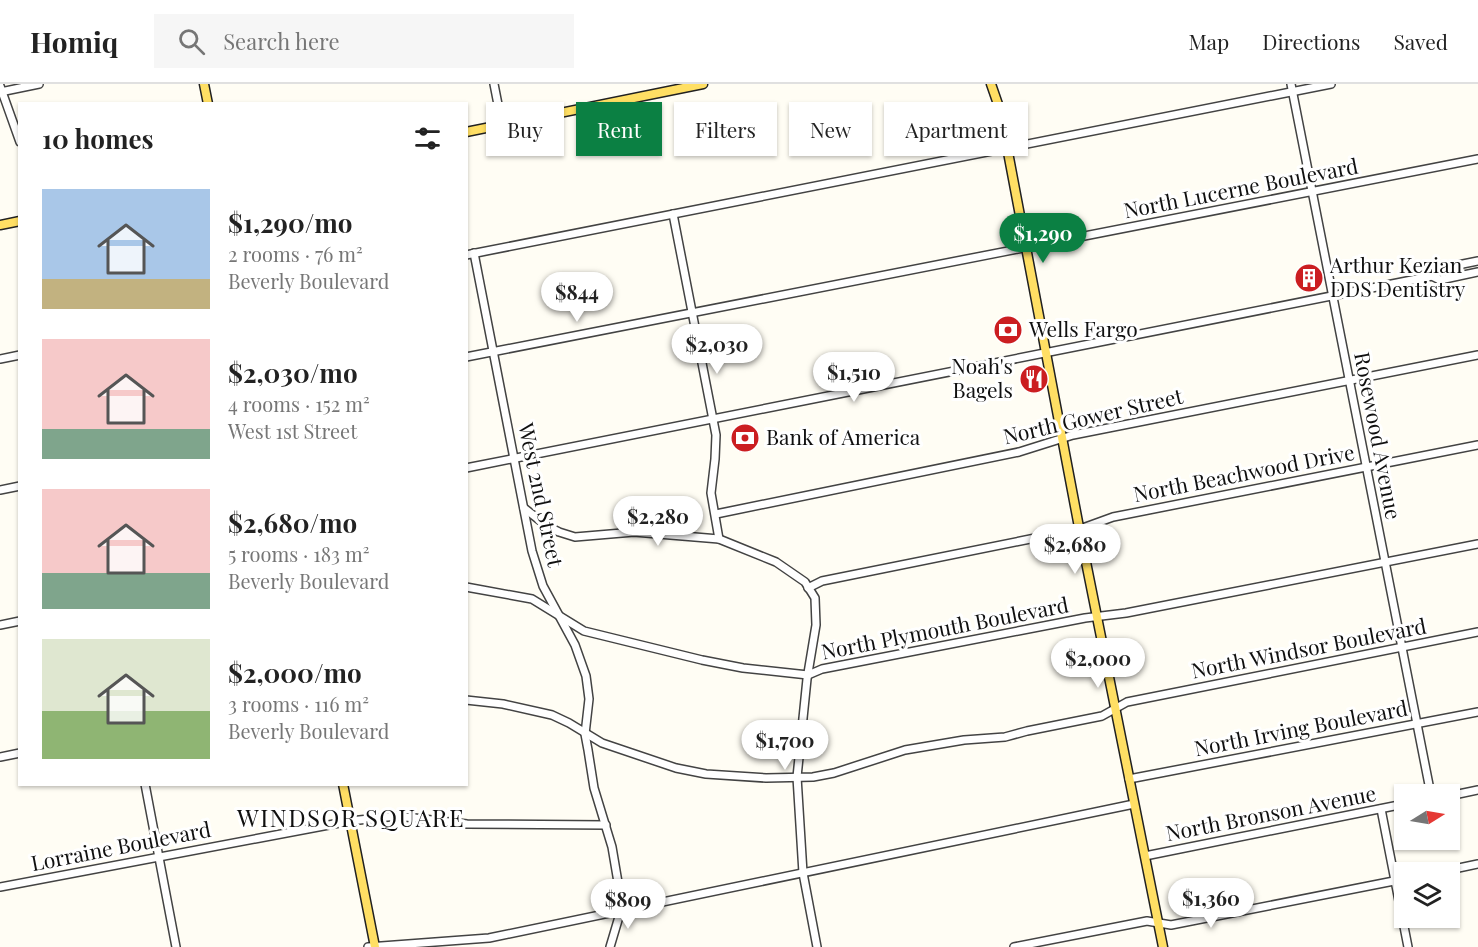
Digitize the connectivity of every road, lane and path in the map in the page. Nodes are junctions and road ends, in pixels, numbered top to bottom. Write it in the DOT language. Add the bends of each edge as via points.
graph roads {
  1 [pos="39,84"];
  2 [pos="204,84"];
  3 [pos="494,84"];
  4 [pos="703,84"];
  5 [pos="993,84"];
  6 [pos="1331,84"];
  7 [pos="1292,88"];
  8 [pos="1,90"];
  9 [pos="208,102"];
  10 [pos="498,102"];
  11 [pos="998,102"];
  12 [pos="564,112"];
  13 [pos="486,128"];
  14 [pos="468,132"];
  15 [pos="18,137"];
  16 [pos="1028,144"];
  17 [pos="967,156"];
  18 [pos="1009,156"];
  19 [pos="1478,159"];
  20 [pos="1312,192"];
  21 [pos="673,214"];
  22 [pos="18,221"];
  23 [pos="0,225"];
  24 [pos="1027,248"];
  25 [pos="470,254"];
  26 [pos="1478,261"];
  27 [pos="1478,272"];
  28 [pos="1432,276"];
  29 [pos="1333,296"];
  30 [pos="692,314"];
  31 [pos="494,352"];
  32 [pos="1046,352"];
  33 [pos="18,355"];
  34 [pos="1478,355"];
  35 [pos="468,357"];
  36 [pos="0,359"];
  37 [pos="1349,380"];
  38 [pos="713,418"];
  39 [pos="1062,438"];
  40 [pos="1478,445"];
  41 [pos="514,458"];
  42 [pos="1366,467"];
  43 [pos="468,468"];
  44 [pos="18,486"];
  45 [pos="0,490"];
  46 [pos="524,508"];
  47 [pos="716,514"];
  48 [pos="1080,529"];
  49 [pos="719,539"];
  50 [pos="1478,544"];
  51 [pos="1385,562"];
  52 [pos="468,587"];
  53 [pos="808,588"];
  54 [pos="558,614"];
  55 [pos="1097,616"];
  56 [pos="18,621"];
  57 [pos="0,625"];
  58 [pos="1478,632"];
  59 [pos="1402,648"];
  60 [pos="808,675"];
  61 [pos="468,700"];
  62 [pos="1115,708"];
  63 [pos="1478,712"];
  64 [pos="1417,723"];
  65 [pos="585,734"];
  66 [pos="18,753"];
  67 [pos="0,757"];
  68 [pos="797,777"];
  69 [pos="1130,779"];
  70 [pos="1429,784"];
  71 [pos="145,786"];
  72 [pos="343,786"];
  73 [pos="1478,790"];
  74 [pos="1460,793"];
  75 [pos="1134,804"];
  76 [pos="1394,806"];
  77 [pos="1381,809"];
  78 [pos="350,821"];
  79 [pos="606,825"];
  80 [pos="159,856"];
  81 [pos="1145,856"];
  82 [pos="1478,864"];
  83 [pos="1460,868"];
  84 [pos="803,873"];
  85 [pos="1394,876"];
  86 [pos="1394,881"];
  87 [pos="0,887"];
  88 [pos="621,910"];
  89 [pos="1158,924"];
  90 [pos="1404,928"];
  91 [pos="176,947"];
  92 [pos="372,947"];
  93 [pos="610,947"];
  94 [pos="817,947"];
  95 [pos="1014,947"];
  96 [pos="1163,947"];
  97 [pos="1408,947"];
  1 -- 8 [label="street"];
  2 -- 9 [label="main road"];
  3 -- 10 [label="street"];
  4 -- 12 [label="main road"];
  5 -- 11 [label="main road"];
  6 -- 7 [label="street"];
  7 -- 16 [label="street"];
  7 -- 20 [label="street, Rosewood Avenue"];
  8 -- 15 [label="street"];
  13 -- 14 [label="main road"];
  17 -- 21 [label="street"];
  18 -- 24 [label="main road"];
  19 -- 20 [label="street, North Lucerne Boulevard"];
  20 -- 24 [label="street, North Lucerne Boulevard"];
  20 -- 29 [label="street, Rosewood Avenue"];
  21 -- 25 [label="street"];
  21 -- 30 [label="street"];
  22 -- 23 [label="main road"];
  24 -- 30 [label="street, North Lucerne Boulevard"];
  24 -- 32 [label="main road"];
  25 -- 31 [label="street, West 2nd Street"];
  26 -- 28 [label="street" via="1438,269"];
  27 -- 28 [label="street" via="1440,280"];
  28 -- 29 [label="street"];
  29 -- 32 [label="street"];
  29 -- 37 [label="street, Rosewood Avenue"];
  30 -- 31 [label="street, North Lucerne Boulevard"];
  30 -- 38 [label="street"];
  31 -- 35 [label="street, North Lucerne Boulevard"];
  31 -- 41 [label="street, West 2nd Street"];
  32 -- 38 [label="street"];
  32 -- 39 [label="main road"];
  33 -- 36 [label="street"];
  34 -- 37 [label="street, North Gower Street"];
  37 -- 39 [label="street, North Gower Street"];
  37 -- 42 [label="street, Rosewood Avenue"];
  38 -- 41 [label="street"];
  38 -- 47 [label="street" via="716,443 711,493"];
  39 -- 47 [label="street, North Gower Street" via="1019,452"];
  39 -- 48 [label="main road"];
  40 -- 42 [label="street, North Beachwood Drive"];
  41 -- 43 [label="street"];
  41 -- 46 [label="street, West 2nd Street"];
  42 -- 48 [label="street, North Beachwood Drive" via="1113,517"];
  42 -- 51 [label="street, Rosewood Avenue"];
  44 -- 45 [label="street"];
  46 -- 49 [label="street" via="547,526 575,537 633,532"];
  46 -- 54 [label="street, West 2nd Street" via="543,586"];
  47 -- 49 [label="street"];
  48 -- 53 [label="street, North Beachwood Drive" via="822,581"];
  48 -- 55 [label="main road"];
  49 -- 53 [label="street" via="786,567"];
  50 -- 51 [label="street, North Plymouth Boulevard"];
  51 -- 55 [label="street, North Plymouth Boulevard"];
  51 -- 59 [label="street, Rosewood Avenue"];
  52 -- 54 [label="street" via="532,599"];
  53 -- 60 [label="street" via="817,608"];
  54 -- 60 [label="street" via="595,634 743,668"];
  54 -- 65 [label="street, West 2nd Street" via="586,676 589,699"];
  55 -- 60 [label="street, North Plymouth Boulevard" via="822,669"];
  55 -- 62 [label="main road"];
  56 -- 57 [label="street"];
  58 -- 59 [label="street, North Windsor Boulevard"];
  59 -- 62 [label="street, North Windsor Boulevard" via="1127,702"];
  59 -- 64 [label="street, Rosewood Avenue"];
  60 -- 68 [label="street"];
  61 -- 65 [label="street, North Windsor Boulevard" via="552,715"];
  62 -- 68 [label="street, North Windsor Boulevard" via="1102,716 1005,737 905,750 834,773"];
  62 -- 69 [label="main road"];
  63 -- 64 [label="street, North Irving Boulevard"];
  64 -- 69 [label="street, North Irving Boulevard"];
  64 -- 70 [label="street, Rosewood Avenue"];
  65 -- 68 [label="street, North Windsor Boulevard" via="676,768 736,777"];
  65 -- 79 [label="street, West 2nd Street" via="594,788"];
  66 -- 67 [label="street"];
  68 -- 84 [label="street"];
  69 -- 75 [label="main road"];
  71 -- 80 [label="street"];
  72 -- 78 [label="main road"];
  73 -- 74 [label="street"];
  75 -- 81 [label="main road"];
  75 -- 84 [label="street"];
  76 -- 77 [label="street, North Bronson Avenue"];
  77 -- 81 [label="street, North Bronson Avenue"];
  77 -- 85 [label="street"];
  78 -- 79 [label="street, Lorraine Boulevard" via="398,816 467,824"];
  78 -- 80 [label="street, Lorraine Boulevard"];
  78 -- 92 [label="main road"];
  79 -- 88 [label="street, West 2nd Street" via="617,870"];
  80 -- 87 [label="street, Lorraine Boulevard"];
  80 -- 91 [label="street"];
  81 -- 89 [label="main road"];
  82 -- 83 [label="street"];
  84 -- 88 [label="street"];
  84 -- 94 [label="street"];
  86 -- 89 [label="street" via="1171,925"];
  88 -- 92 [label="street" via="489,938"];
  88 -- 93 [label="street, West 2nd Street"];
  89 -- 95 [label="street" via="1146,921"];
  89 -- 96 [label="main road"];
  90 -- 97 [label="street"];
}
